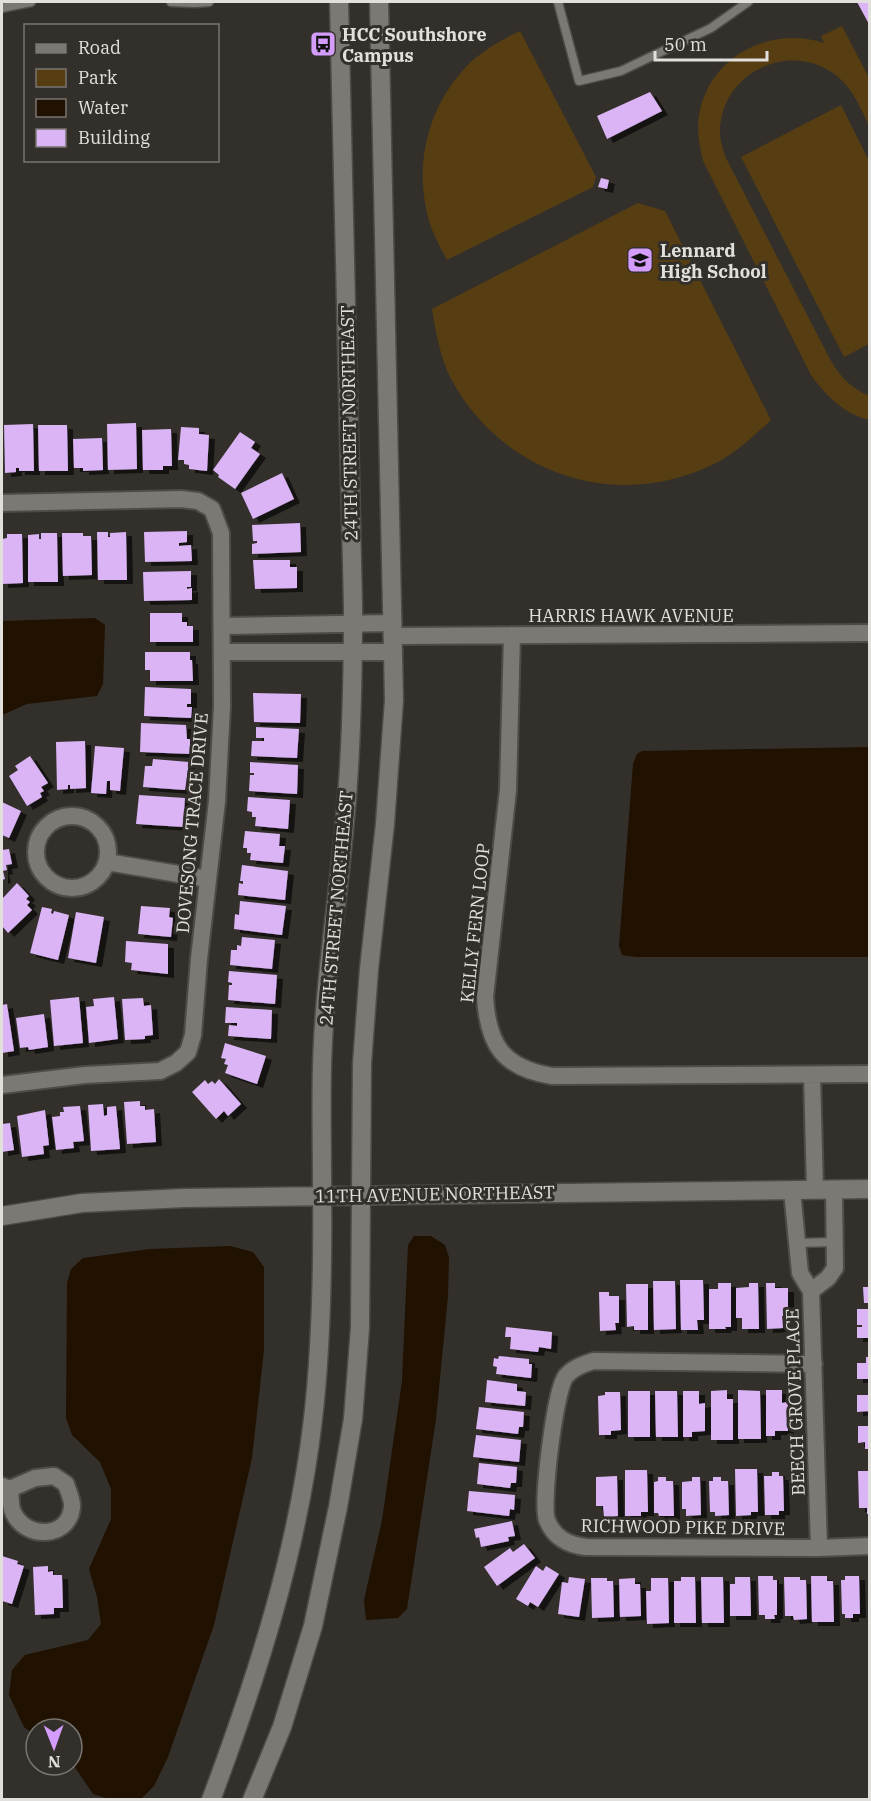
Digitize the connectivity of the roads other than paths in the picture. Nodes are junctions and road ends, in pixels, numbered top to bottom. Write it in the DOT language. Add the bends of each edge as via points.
graph roads {
  1 [pos="31,2"];
  2 [pos="171,2"];
  3 [pos="209,2"];
  4 [pos="339,2"];
  5 [pos="379,2"];
  6 [pos="558,2"];
  7 [pos="748,2"];
  8 [pos="17,3"];
  9 [pos="2,8"];
  10 [pos="2,503"];
  11 [pos="353,624"];
  12 [pos="222,626"];
  13 [pos="870,633"];
  14 [pos="512,635"];
  15 [pos="394,637"];
  16 [pos="222,652"];
  17 [pos="354,652"];
  18 [pos="107,861"];
  19 [pos="208,879"];
  20 [pos="870,1074"];
  21 [pos="812,1075"];
  22 [pos="2,1085"];
  23 [pos="870,1189"];
  24 [pos="792,1190"];
  25 [pos="815,1190"];
  26 [pos="834,1190"];
  27 [pos="361,1195"];
  28 [pos="322,1196"];
  29 [pos="2,1216"];
  30 [pos="835,1242"];
  31 [pos="797,1243"];
  32 [pos="811,1291"];
  33 [pos="814,1364"];
  34 [pos="870,1546"];
  35 [pos="819,1548"];
  36 [pos="210,1800"];
  37 [pos="252,1800"];
  1 -- 8 [label="lane"];
  2 -- 3 [label="lane"];
  4 -- 11 [label="street, 24TH STREET NORTHEAST"];
  5 -- 15 [label="street"];
  6 -- 7 [label="lane" via="579,81 621,71 711,28"];
  8 -- 9 [label="lane"];
  10 -- 12 [label="street, DOVESONG TRACE DRIVE" via="198,501 212,509 220,533"];
  11 -- 12 [label="street"];
  11 -- 15 [label="street"];
  11 -- 17 [label="street, 24TH STREET NORTHEAST"];
  12 -- 16 [label="street, DOVESONG TRACE DRIVE"];
  13 -- 14 [label="street, HARRIS HAWK AVENUE"];
  14 -- 15 [label="street, HARRIS HAWK AVENUE"];
  14 -- 21 [label="street, KELLY FERN LOOP" via="508,790 485,997 490,1034 501,1052 518,1066 552,1076"];
  15 -- 17 [label="street"];
  15 -- 27 [label="street" via="394,700 385,824 362,1064"];
  16 -- 17 [label="street"];
  16 -- 19 [label="street, DOVESONG TRACE DRIVE" via="217,801"];
  17 -- 28 [label="street, 24TH STREET NORTHEAST" via="345,819 322,1067"];
  18 -- 18 [label="street" via="106,838 90,820 79,816 55,819 39,835 35,847 40,870 58,886 70,888 93,881"];
  18 -- 19 [label="street"];
  19 -- 22 [label="street, DOVESONG TRACE DRIVE" via="193,1035 188,1052 160,1071"];
  20 -- 21 [label="street, KELLY FERN LOOP"];
  21 -- 25 [label="street"];
  23 -- 26 [label="street, 11TH AVENUE NORTHEAST"];
  24 -- 25 [label="street, 11TH AVENUE NORTHEAST"];
  24 -- 27 [label="street, 11TH AVENUE NORTHEAST"];
  24 -- 31 [label="street, BEECH GROVE PLACE"];
  25 -- 26 [label="street, 11TH AVENUE NORTHEAST"];
  26 -- 30 [label="street, BEECH GROVE PLACE"];
  27 -- 28 [label="street, 11TH AVENUE NORTHEAST"];
  27 -- 37 [label="street" via="360,1328 353,1419 338,1507 313,1626 282,1727"];
  28 -- 29 [label="street, 11TH AVENUE NORTHEAST" via="82,1203"];
  28 -- 36 [label="street, 24TH STREET NORTHEAST" via="320,1332 313,1420 301,1498 274,1616"];
  30 -- 31 [label="lane"];
  30 -- 32 [label="street, BEECH GROVE PLACE" via="835,1268"];
  31 -- 32 [label="street, BEECH GROVE PLACE" via="800,1273"];
  32 -- 33 [label="street, BEECH GROVE PLACE"];
  33 -- 35 [label="street, BEECH GROVE PLACE"];
  33 -- 35 [label="street, RICHWOOD PIKE DRIVE" via="594,1361 581,1365 565,1377 558,1396 545,1509 557,1536 575,1546"];
  34 -- 35 [label="street, RICHWOOD PIKE DRIVE"];
}
